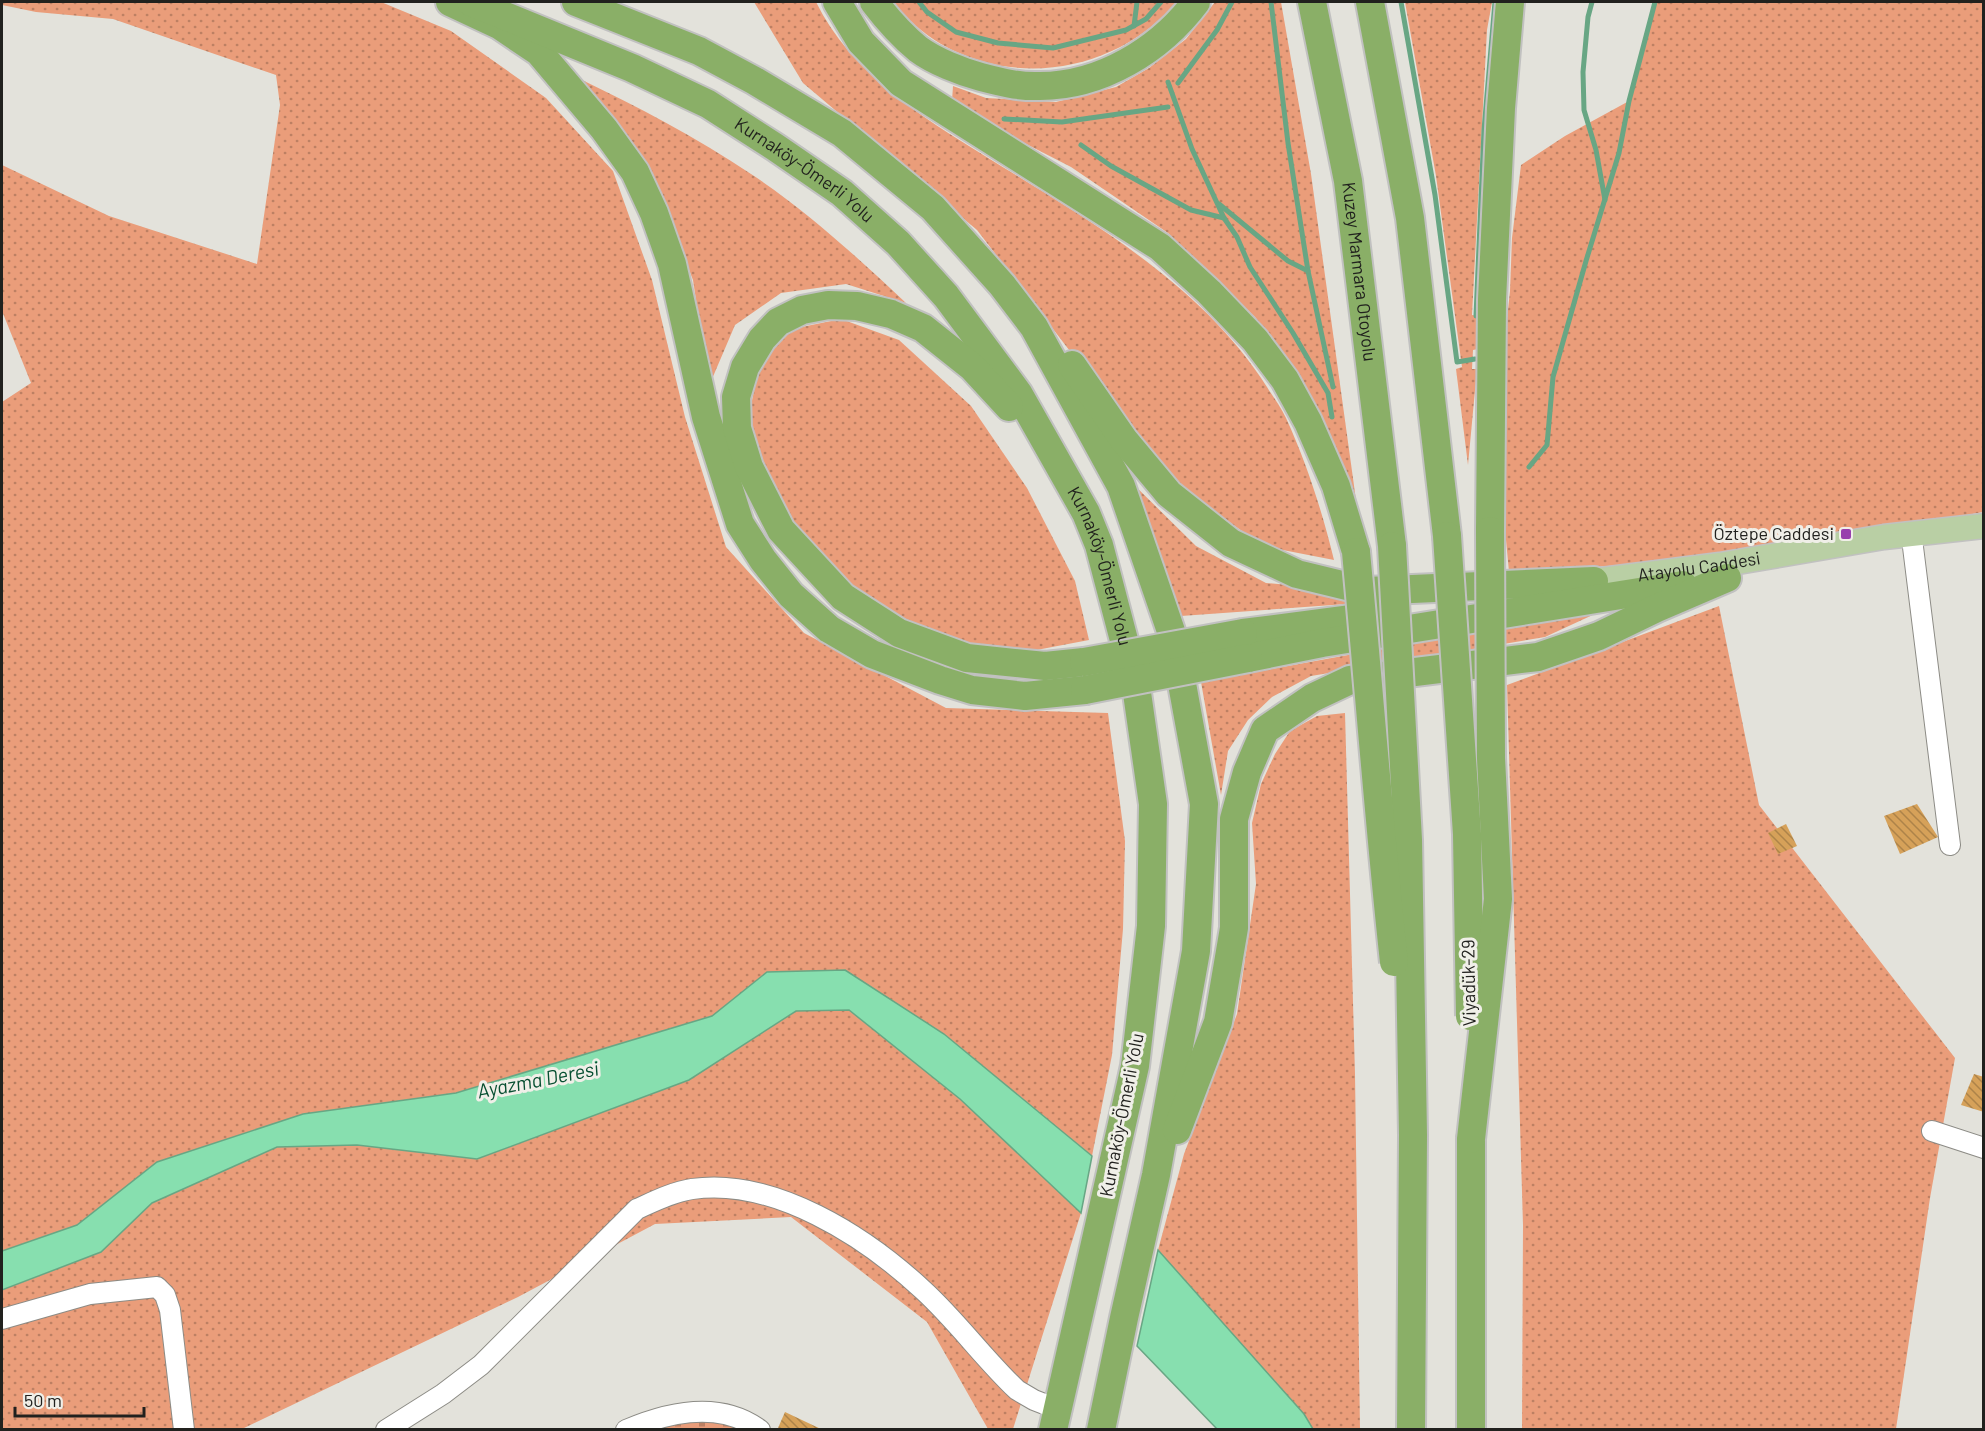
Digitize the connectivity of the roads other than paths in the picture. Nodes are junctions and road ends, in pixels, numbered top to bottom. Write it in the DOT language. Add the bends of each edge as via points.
graph roads {
  1 [pos="450,2"];
  2 [pos="471,2"];
  3 [pos="576,2"];
  4 [pos="837,2"];
  5 [pos="874,2"];
  6 [pos="1196,2"];
  7 [pos="1312,2"];
  8 [pos="1370,2"];
  9 [pos="1510,2"];
  10 [pos="1034,327"];
  11 [pos="1086,513"];
  12 [pos="1983,526"];
  13 [pos="1983,541"];
  14 [pos="1913,547"];
  15 [pos="1727,578"];
  16 [pos="1594,581"];
  17 [pos="1245,646"];
  18 [pos="1085,676"];
  19 [pos="1950,846"];
  20 [pos="1932,1131"];
  21 [pos="1413,1135"];
  22 [pos="1471,1138"];
  23 [pos="1983,1148"];
  24 [pos="1156,1175"];
  25 [pos="2,1319"];
  26 [pos="1055,1419"];
  27 [pos="184,1430"];
  28 [pos="386,1430"];
  29 [pos="626,1430"];
  30 [pos="760,1430"];
  31 [pos="1101,1430"];
  32 [pos="1411,1430"];
  33 [pos="1471,1430"];
  1 -- 18 [label="highway" via="499,26 539,52 635,172 672,264 706,417 740,524 790,595 829,629 872,654 972,690 1025,696"];
  2 -- 11 [label="highway, Kurnaköy-Ömerli Yolu" via="632,68 708,104 842,193 898,243 946,296 1018,393"];
  3 -- 10 [label="highway" via="699,51 843,133 933,208"];
  4 -- 21 [label="highway, bridge" via="861,42 901,83 1160,247 1255,340 1285,380 1308,422 1336,486 1356,552 1379,825"];
  5 -- 6 [label="highway" via="920,50 964,73 1007,84 1040,86 1070,83 1115,69 1163,39"];
  7 -- 21 [label="highway, Kuzey Marmara Otoyolu, bridge" via="1347,182 1392,546 1408,840"];
  8 -- 22 [label="highway, Viyadük-29, bridge" via="1410,218 1447,536 1467,834"];
  9 -- 22 [label="highway, bridge" via="1492,300 1491,758 1498,899"];
  10 -- 16 [label="highway" via="1077,371 1124,440 1170,494 1231,543 1297,573 1367,591"];
  10 -- 24 [label="highway" via="1121,486 1174,640 1204,804 1196,951"];
  11 -- 18 [label="highway" via="1011,409 972,367 923,328 891,314 857,306 828,305 802,310 778,322 745,367 736,397 737,428 749,467 781,530 843,597 898,633 967,658 1045,666"];
  11 -- 26 [label="highway, Kurnaköy-Ömerli Yolu" via="1099,545 1136,686 1153,804 1151,926 1135,1066"];
  12 -- 16 [label="main road, Atayolu Caddesi"];
  13 -- 14 [label="main road, Atayolu Caddesi"];
  14 -- 15 [label="main road, Atayolu Caddesi"];
  14 -- 19 [label="street"];
  15 -- 17 [label="highway" via="1334,642"];
  15 -- 24 [label="highway" via="1599,636 1538,657 1350,680 1312,698 1265,730 1247,772 1234,819 1234,928 1218,1022"];
  16 -- 17 [label="highway" via="1551,593"];
  17 -- 18 [label="highway, bridge"];
  20 -- 23 [label="street"];
  21 -- 32 [label="highway, bridge"];
  22 -- 33 [label="highway, Viyadük-29"];
  24 -- 31 [label="highway"];
  25 -- 27 [label="street" via="90,1294 157,1287 165,1295 170,1310"];
  26 -- 28 [label="street" via="1017,1390 924,1291 856,1238 769,1195 728,1187 692,1189 636,1209 481,1365"];
  29 -- 30 [label="street" via="649,1420 696,1411 738,1417"];
}
